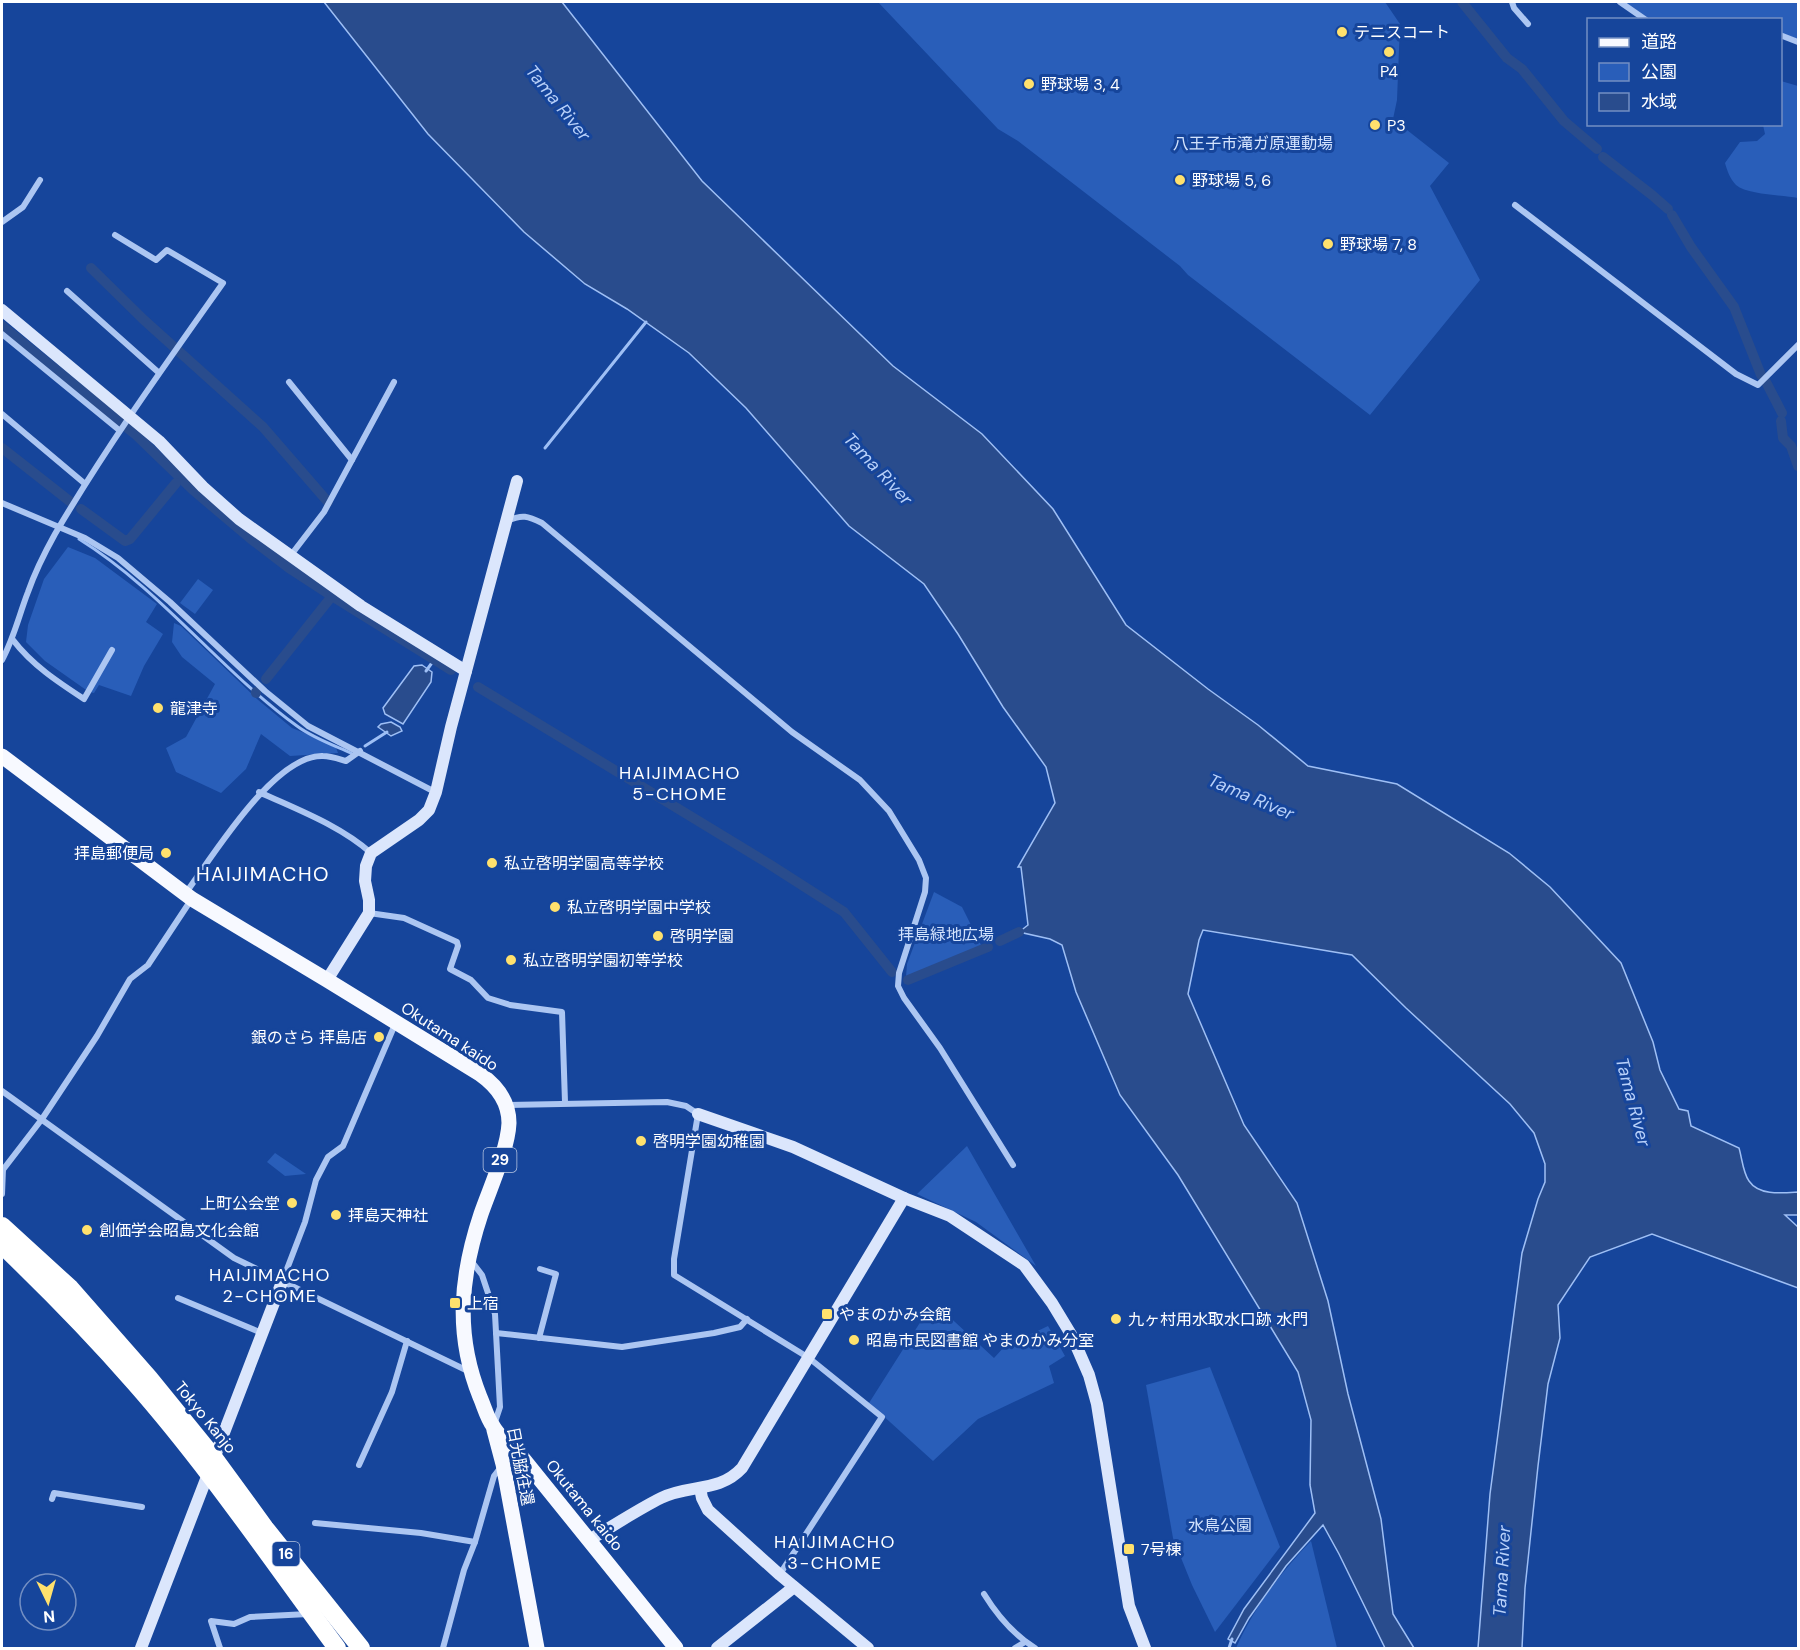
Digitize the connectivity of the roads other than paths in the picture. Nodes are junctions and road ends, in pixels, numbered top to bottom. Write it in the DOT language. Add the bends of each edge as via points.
graph roads {
  1 [pos="1512,2"];
  2 [pos="1620,2"];
  3 [pos="1643,18"];
  4 [pos="1528,24"];
  5 [pos="1782,36"];
  6 [pos="1798,42"];
  7 [pos="40,180"];
  8 [pos="1515,205"];
  9 [pos="2,222"];
  10 [pos="115,234"];
  11 [pos="67,291"];
  12 [pos="2,310"];
  13 [pos="2,334"];
  14 [pos="1798,345"];
  15 [pos="158,372"];
  16 [pos="289,382"];
  17 [pos="394,382"];
  18 [pos="2,414"];
  19 [pos="128,419"];
  20 [pos="119,430"];
  21 [pos="352,460"];
  22 [pos="517,481"];
  23 [pos="84,483"];
  24 [pos="2,503"];
  25 [pos="506,522"];
  26 [pos="60,527"];
  27 [pos="290,556"];
  28 [pos="13,640"];
  29 [pos="112,650"];
  30 [pos="2,660"];
  31 [pos="466,672"];
  32 [pos="360,751"];
  33 [pos="2,756"];
  34 [pos="260,792"];
  35 [pos="436,792"];
  36 [pos="371,854"];
  37 [pos="188,897"];
  38 [pos="369,913"];
  39 [pos="327,980"];
  40 [pos="396,1022"];
  41 [pos="2,1091"];
  42 [pos="565,1102"];
  43 [pos="506,1105"];
  44 [pos="698,1114"];
  45 [pos="42,1119"];
  46 [pos="1013,1165"];
  47 [pos="2,1170"];
  48 [pos="2,1194"];
  49 [pos="904,1198"];
  50 [pos="2,1226"];
  51 [pos="2,1245"];
  52 [pos="469,1259"];
  53 [pos="540,1269"];
  54 [pos="282,1282"];
  55 [pos="178,1298"];
  56 [pos="747,1319"];
  57 [pos="262,1333"];
  58 [pos="496,1333"];
  59 [pos="538,1338"];
  60 [pos="407,1341"];
  61 [pos="809,1358"];
  62 [pos="470,1372"];
  63 [pos="493,1427"];
  64 [pos="503,1464"];
  65 [pos="359,1465"];
  66 [pos="211,1466"];
  67 [pos="700,1488"];
  68 [pos="52,1499"];
  69 [pos="141,1507"];
  70 [pos="315,1523"];
  71 [pos="590,1540"];
  72 [pos="475,1542"];
  73 [pos="780,1575"];
  74 [pos="794,1587"];
  75 [pos="984,1594"];
  76 [pos="312,1614"];
  77 [pos="1025,1642"];
  78 [pos="141,1648"];
  79 [pos="220,1648"];
  80 [pos="337,1648"];
  81 [pos="361,1648"];
  82 [pos="443,1648"];
  83 [pos="537,1648"];
  84 [pos="676,1648"];
  85 [pos="717,1648"];
  86 [pos="868,1648"];
  87 [pos="1015,1648"];
  88 [pos="1035,1648"];
  89 [pos="1145,1648"];
  1 -- 4 [label="street"];
  2 -- 3 [label="street"];
  5 -- 6 [label="street"];
  7 -- 9 [label="street" via="23,207"];
  8 -- 14 [label="street" via="1736,374 1758,385"];
  10 -- 15 [label="street" via="156,260 167,250 223,283"];
  11 -- 15 [label="street"];
  12 -- 19 [label="street"];
  13 -- 20 [label="street"];
  15 -- 19 [label="street"];
  16 -- 21 [label="street"];
  17 -- 21 [label="street"];
  18 -- 23 [label="street"];
  19 -- 20 [label="street"];
  19 -- 27 [label="street" via="159,441 239,519"];
  20 -- 23 [label="street"];
  21 -- 27 [label="street" via="324,512"];
  22 -- 25 [label="street"];
  23 -- 26 [label="street"];
  24 -- 26 [label="street"];
  25 -- 31 [label="street"];
  25 -- 46 [label="street" via="522,515 542,523 792,732 860,780 889,811 926,878 898,986"];
  26 -- 28 [label="street" via="28,590"];
  26 -- 32 [label="street" via="118,558 308,726"];
  27 -- 31 [label="street"];
  28 -- 29 [label="street" via="25,656 84,699"];
  28 -- 30 [label="street"];
  31 -- 35 [label="street"];
  32 -- 34 [label="street" via="346,760 322,756 307,760 284,771"];
  32 -- 35 [label="street"];
  33 -- 37 [label="main road, Okutama kaido"];
  34 -- 36 [label="street" via="334,827"];
  34 -- 37 [label="street"];
  35 -- 36 [label="street" via="429,810 419,820"];
  36 -- 38 [label="street" via="365,873"];
  37 -- 39 [label="main road, Okutama kaido"];
  37 -- 45 [label="street" via="148,965 130,979 98,1036"];
  38 -- 39 [label="street"];
  38 -- 42 [label="street" via="404,918 457,942 450,969 471,980 488,998 562,1012"];
  39 -- 40 [label="main road, Okutama kaido"];
  40 -- 43 [label="main road, Okutama kaido" via="492,1083"];
  40 -- 54 [label="street" via="343,1146 328,1157 316,1180"];
  41 -- 45 [label="street"];
  42 -- 43 [label="street"];
  42 -- 44 [label="street" via="668,1102"];
  43 -- 52 [label="main road, Okutama kaido / 29" via="508,1134"];
  44 -- 49 [label="street" via="793,1147"];
  44 -- 56 [label="street" via="674,1275"];
  45 -- 47 [label="street"];
  45 -- 54 [label="street" via="234,1258"];
  47 -- 48 [label="street"];
  49 -- 61 [label="street"];
  49 -- 89 [label="street" via="950,1216 1024,1265 1072,1336 1097,1404 1129,1606"];
  50 -- 66 [label="highway, Tokyo Kanjo / 16" via="69,1288 149,1378"];
  51 -- 66 [label="highway, Tokyo Kanjo / 16" via="57,1297"];
  52 -- 58 [label="street, 日光脇往還" via="482,1275 495,1314"];
  52 -- 62 [label="main road, Okutama kaido / 29" via="462,1328"];
  53 -- 59 [label="street" via="556,1274"];
  54 -- 57 [label="street"];
  54 -- 60 [label="street"];
  55 -- 57 [label="street"];
  56 -- 59 [label="street" via="740,1327 714,1333 622,1347"];
  56 -- 61 [label="street"];
  57 -- 66 [label="street"];
  58 -- 59 [label="street"];
  58 -- 63 [label="street, 日光脇往還" via="500,1407"];
  60 -- 62 [label="street"];
  60 -- 65 [label="street" via="392,1392"];
  61 -- 67 [label="street" via="742,1468 726,1482"];
  61 -- 73 [label="street" via="882,1418"];
  62 -- 63 [label="main road, Okutama kaido / 29"];
  63 -- 64 [label="main road, 日光脇往還 / 29"];
  63 -- 71 [label="main road, Okutama kaido / 29"];
  64 -- 72 [label="street" via="494,1476"];
  64 -- 83 [label="main road, 日光脇往還 / 29"];
  66 -- 76 [label="highway, Tokyo Kanjo / 16"];
  66 -- 78 [label="street"];
  66 -- 81 [label="highway, Tokyo Kanjo / 16"];
  67 -- 71 [label="street" via="663,1497"];
  67 -- 73 [label="street" via="708,1510"];
  68 -- 69 [label="street" via="54,1493"];
  70 -- 72 [label="street"];
  71 -- 84 [label="main road, Okutama kaido / 29"];
  72 -- 82 [label="street"];
  73 -- 74 [label="street"];
  74 -- 85 [label="street"];
  74 -- 86 [label="street"];
  75 -- 77 [label="street"];
  76 -- 79 [label="street" via="250,1617 234,1624 211,1621"];
  76 -- 80 [label="highway, Tokyo Kanjo / 16"];
  77 -- 87 [label="street"];
  77 -- 88 [label="street"];
}
